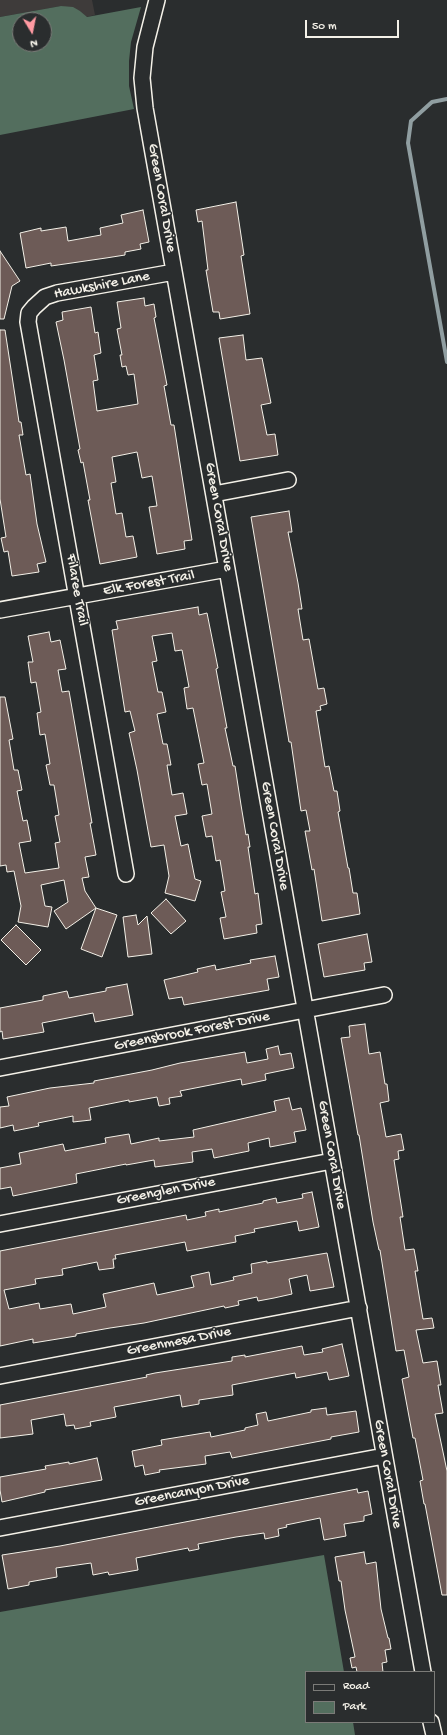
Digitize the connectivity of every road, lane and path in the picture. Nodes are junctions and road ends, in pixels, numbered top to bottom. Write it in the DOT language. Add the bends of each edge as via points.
graph roads {
  1 [pos="157,0"];
  2 [pos="174,272"];
  3 [pos="34,307"];
  4 [pos="288,480"];
  5 [pos="214,494"];
  6 [pos="227,569"];
  7 [pos="77,597"];
  8 [pos="0,610"];
  9 [pos="126,874"];
  10 [pos="384,995"];
  11 [pos="305,1010"];
  12 [pos="0,1068"];
  13 [pos="332,1161"];
  14 [pos="0,1224"];
  15 [pos="359,1308"];
  16 [pos="0,1376"];
  17 [pos="384,1456"];
  18 [pos="0,1528"];
  19 [pos="422,1671"];
  20 [pos="432,1723"];
  21 [pos="434,1735"];
  1 -- 2 [label="street, Green Coral Drive" via="145,47 142,78"];
  2 -- 3 [label="street, Hawkshire Lane" via="57,293 45,297"];
  2 -- 5 [label="street, Green Coral Drive"];
  3 -- 7 [label="street, Filaree Trail" via="29,313 28,322"];
  4 -- 5 [label="street"];
  5 -- 6 [label="street, Green Coral Drive"];
  6 -- 7 [label="street, Elk Forest Trail"];
  6 -- 11 [label="street, Green Coral Drive"];
  7 -- 8 [label="street, Elk Forest Trail"];
  7 -- 9 [label="street, Filaree Trail"];
  10 -- 11 [label="street, Greensbrook Forest Drive"];
  11 -- 12 [label="street, Greensbrook Forest Drive"];
  11 -- 13 [label="street, Green Coral Drive"];
  13 -- 14 [label="street, Greenglen Drive"];
  13 -- 15 [label="street, Green Coral Drive"];
  15 -- 16 [label="street, Greenmesa Drive"];
  15 -- 17 [label="street, Green Coral Drive"];
  17 -- 18 [label="street, Greencanyon Drive"];
  17 -- 19 [label="street, Green Coral Drive"];
  20 -- 21 [label="street"];
}
